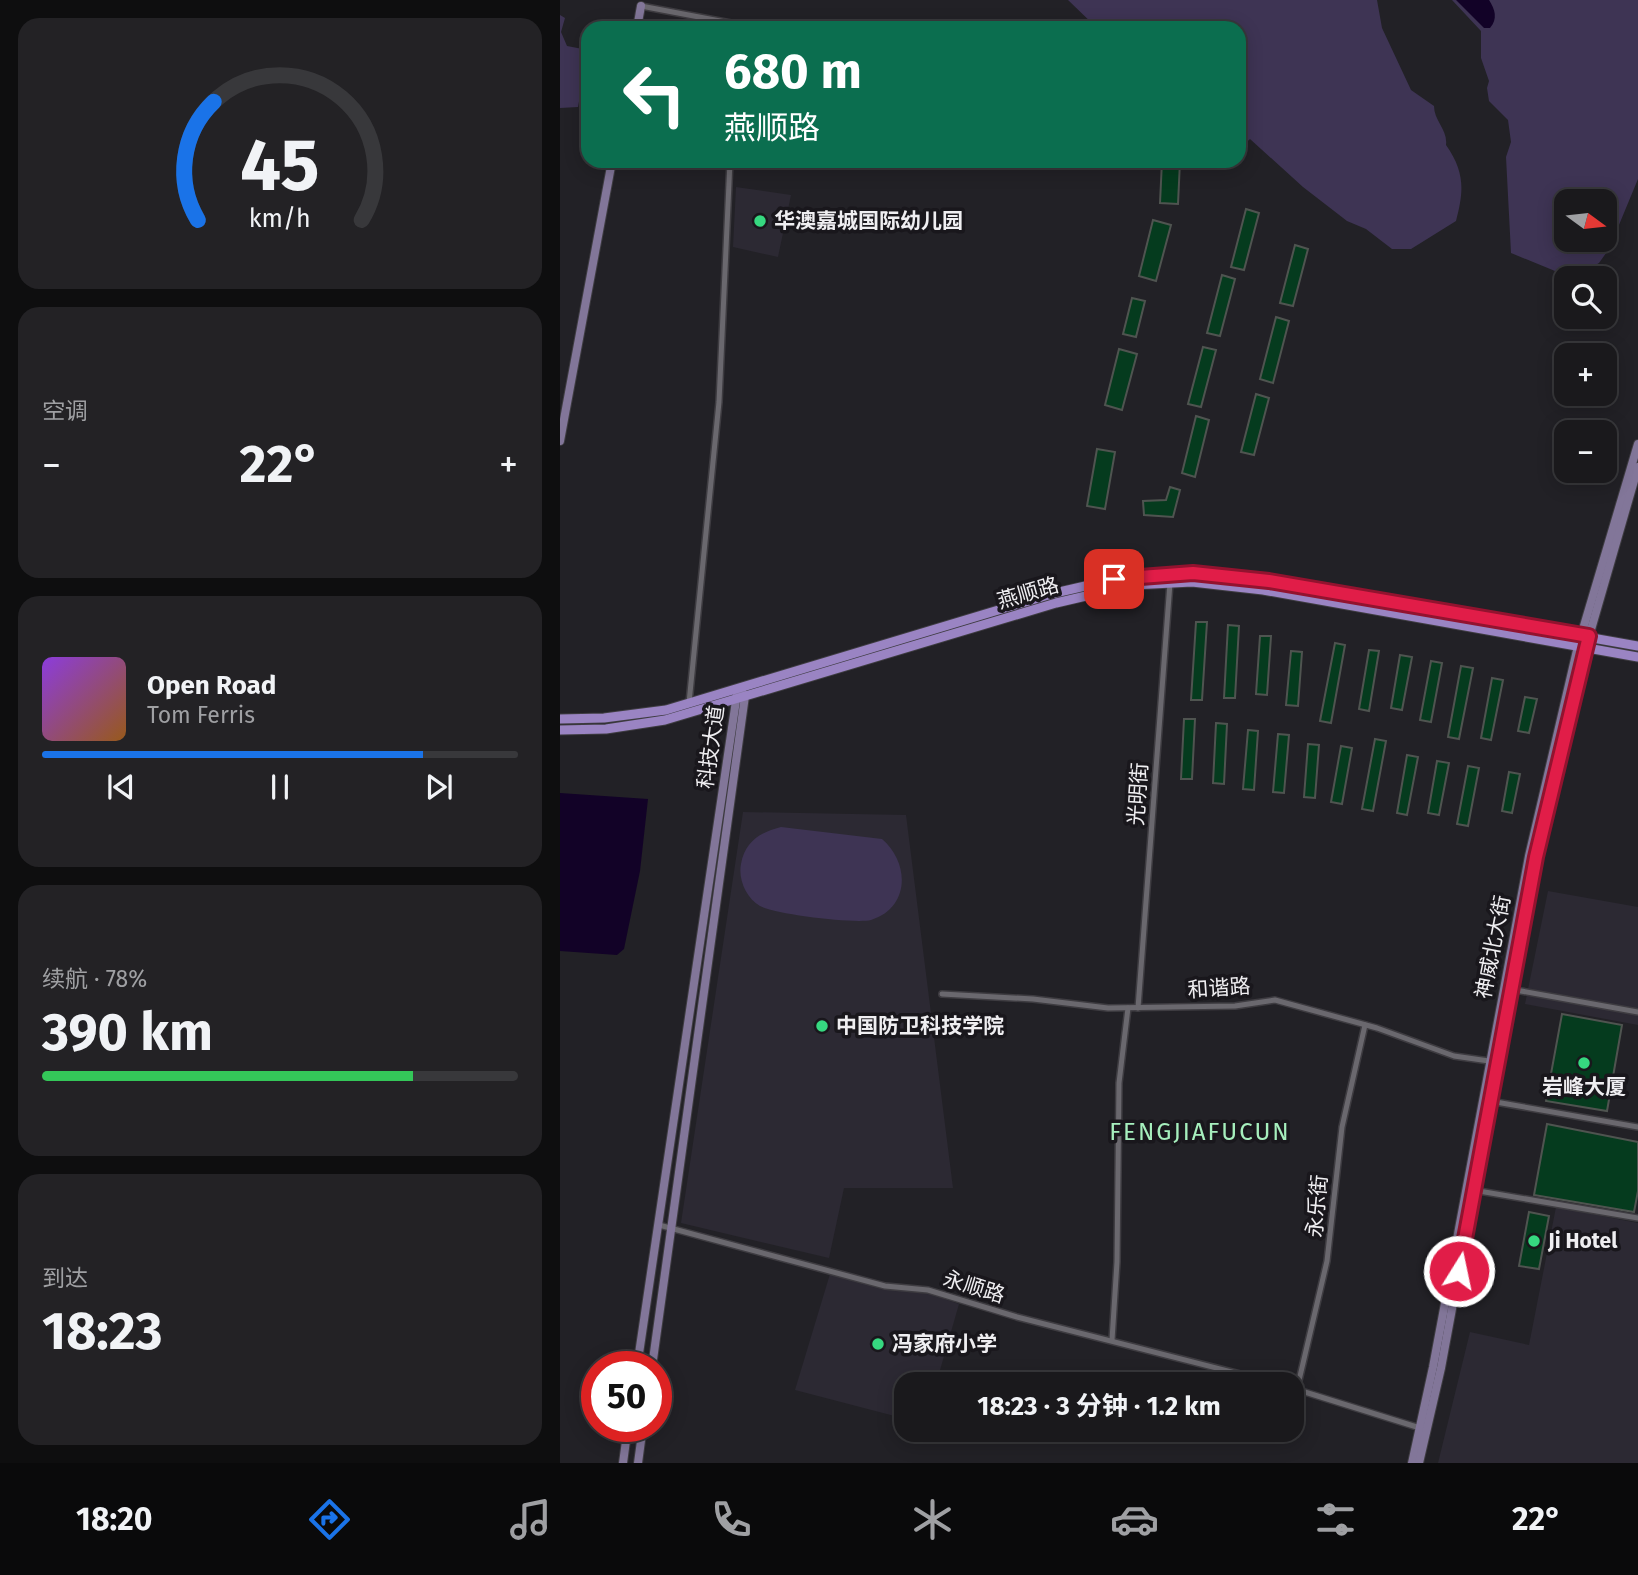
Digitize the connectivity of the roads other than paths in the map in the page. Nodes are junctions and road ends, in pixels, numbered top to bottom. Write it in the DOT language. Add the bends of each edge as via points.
graph roads {
  1 [pos="641,6"];
  2 [pos="638,21"];
  3 [pos="708,21"];
  4 [pos="611,168"];
  5 [pos="730,168"];
  6 [pos="563,405"];
  7 [pos="560,442"];
  8 [pos="1638,444"];
  9 [pos="1638,467"];
  10 [pos="1170,583"];
  11 [pos="1585,636"];
  12 [pos="1582,646"];
  13 [pos="1638,646"];
  14 [pos="1638,657"];
  15 [pos="740,694"];
  16 [pos="689,703"];
  17 [pos="560,719"];
  18 [pos="560,730"];
  19 [pos="1510,989"];
  20 [pos="942,994"];
  21 [pos="1128,1008"];
  22 [pos="1138,1008"];
  23 [pos="1638,1012"];
  24 [pos="1365,1025"];
  25 [pos="1489,1061"];
  26 [pos="1490,1101"];
  27 [pos="1638,1127"];
  28 [pos="1473,1190"];
  29 [pos="1637,1219"];
  30 [pos="659,1225"];
  31 [pos="673,1227"];
  32 [pos="1112,1340"];
  33 [pos="639,1351"];
  34 [pos="654,1351"];
  35 [pos="1233,1372"];
  36 [pos="1298,1372"];
  37 [pos="1304,1392"];
  38 [pos="1420,1428"];
  39 [pos="626,1442"];
  40 [pos="641,1442"];
  41 [pos="623,1463"];
  42 [pos="638,1463"];
  43 [pos="1412,1463"];
  44 [pos="1419,1463"];
  1 -- 2 [label="street"];
  1 -- 3 [label="street"];
  4 -- 6 [label="street"];
  5 -- 16 [label="street" via="719,402"];
  6 -- 7 [label="street"];
  8 -- 11 [label="street, 神威北大街"];
  9 -- 11 [label="street, 神威北大街"];
  10 -- 12 [label="main road, 燕顺路" via="1263,590"];
  10 -- 15 [label="main road, 燕顺路" via="1133,585 1069,600"];
  10 -- 22 [label="street, 光明街"];
  11 -- 12 [label="street, 神威北大街"];
  11 -- 13 [label="main road, 燕顺路"];
  11 -- 15 [label="main road, 燕顺路" via="1269,581 1193,573 1133,575 1055,593"];
  12 -- 14 [label="main road, 燕顺路"];
  12 -- 19 [label="street, 神威北大街"];
  12 -- 25 [label="street, 神威北大街" via="1529,856"];
  15 -- 16 [label="main road, 燕顺路"];
  15 -- 18 [label="main road, 燕顺路" via="637,726"];
  15 -- 30 [label="street, 科技大道"];
  15 -- 31 [label="street, 科技大道"];
  16 -- 17 [label="main road, 燕顺路" via="636,715"];
  19 -- 23 [label="street"];
  19 -- 26 [label="street, 神威北大街"];
  20 -- 21 [label="street, 和谐路"];
  21 -- 22 [label="street, 和谐路"];
  21 -- 32 [label="street" via="1119,1083"];
  22 -- 24 [label="street, 和谐路" via="1235,1006 1275,1000"];
  24 -- 25 [label="street, 和谐路" via="1454,1056"];
  24 -- 36 [label="street, 永乐街" via="1342,1127 1327,1261"];
  25 -- 38 [label="street, 神威北大街"];
  26 -- 27 [label="street"];
  26 -- 28 [label="street, 神威北大街"];
  28 -- 29 [label="street"];
  28 -- 44 [label="street, 神威北大街"];
  30 -- 31 [label="street, 永顺路"];
  30 -- 33 [label="street, 科技大道"];
  31 -- 32 [label="street, 永顺路" via="885,1286 928,1290"];
  31 -- 34 [label="street, 科技大道"];
  32 -- 35 [label="street, 永顺路"];
  37 -- 38 [label="street"];
  38 -- 43 [label="street, 神威北大街"];
  39 -- 41 [label="street"];
  40 -- 42 [label="street"];
}
